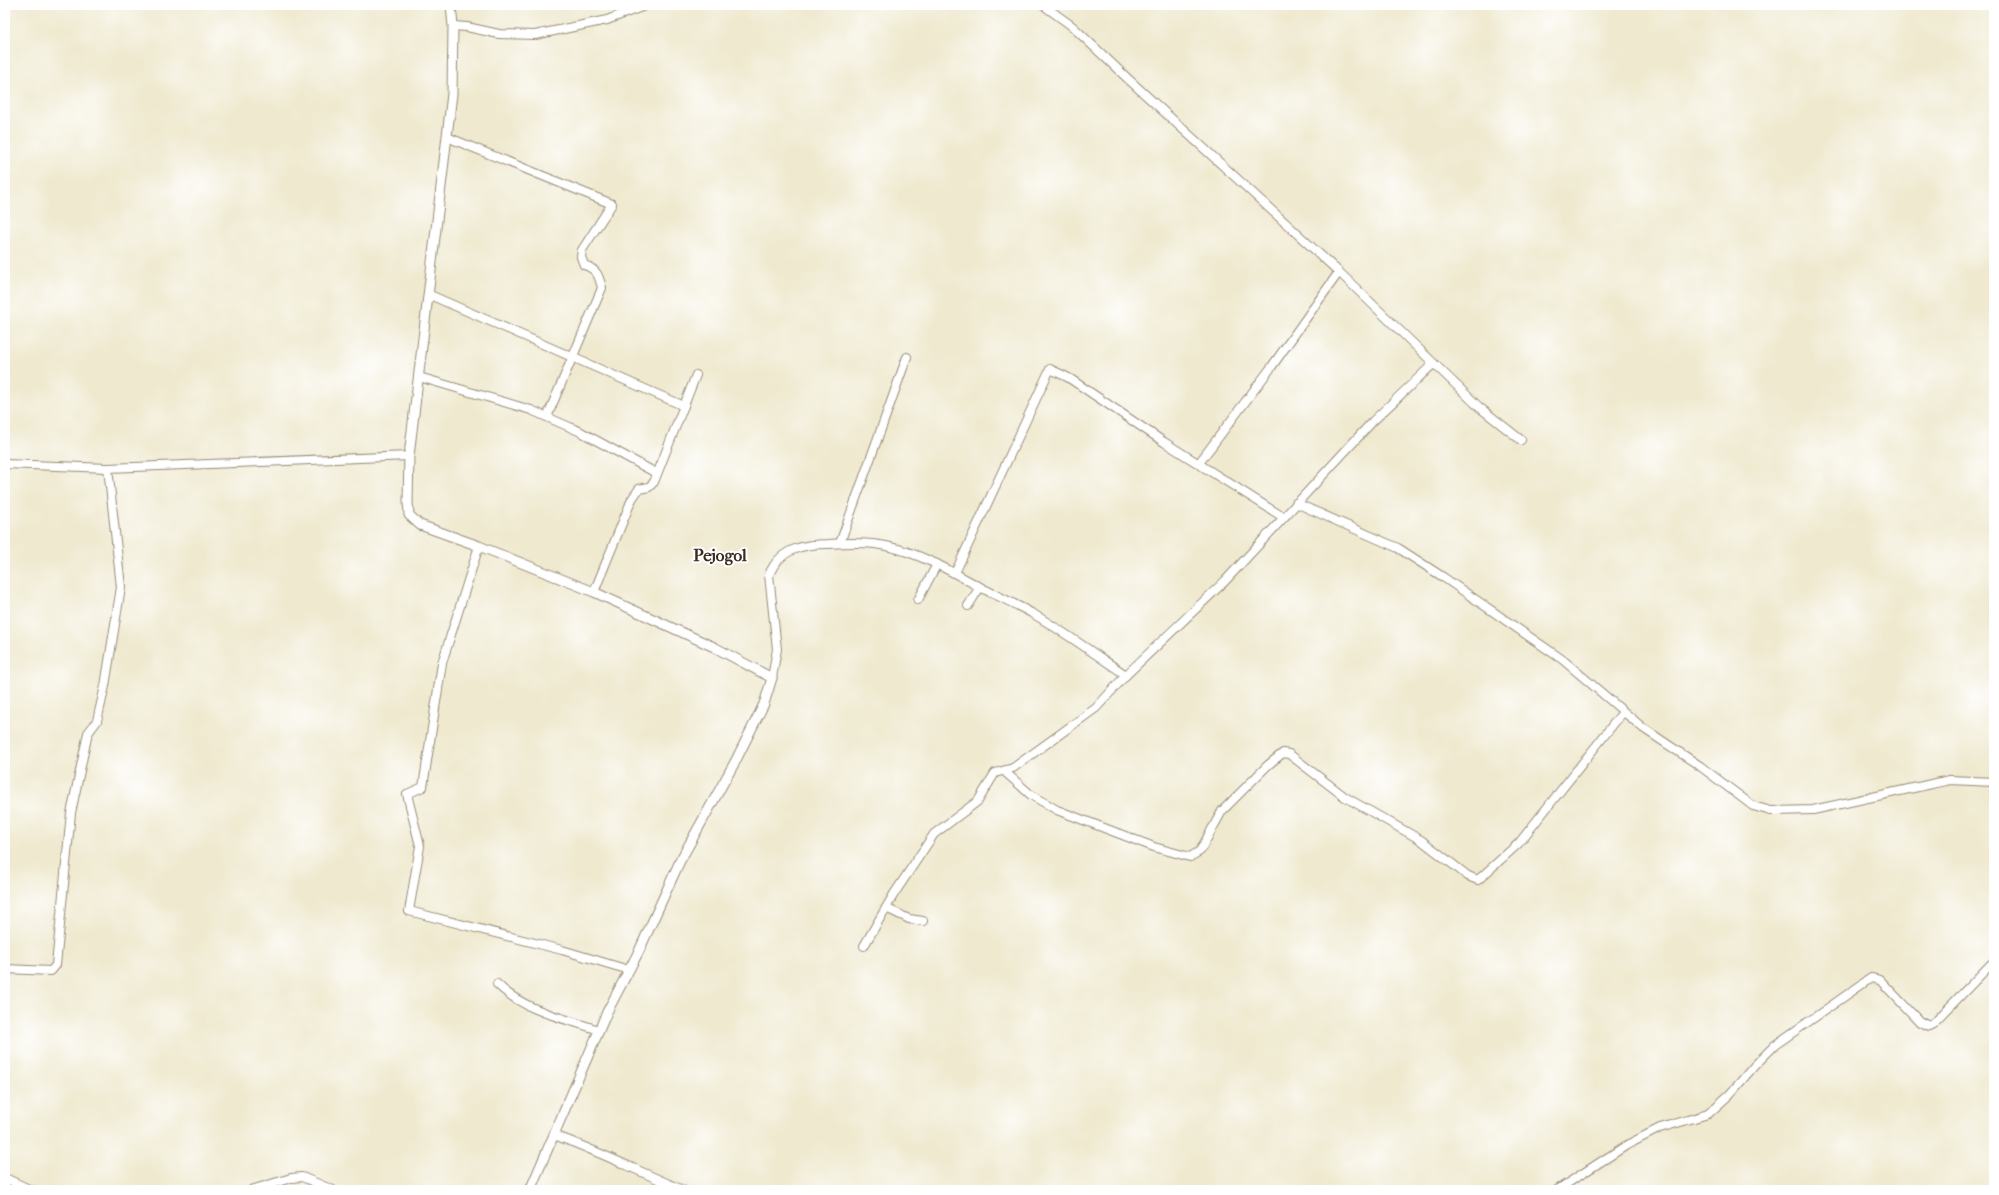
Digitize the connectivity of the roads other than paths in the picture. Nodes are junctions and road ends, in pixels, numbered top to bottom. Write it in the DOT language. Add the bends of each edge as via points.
graph roads {
  1 [pos="451,5"];
  2 [pos="647,5"];
  3 [pos="1043,5"];
  4 [pos="453,26"];
  5 [pos="447,137"];
  6 [pos="1339,272"];
  7 [pos="430,295"];
  8 [pos="572,357"];
  9 [pos="906,357"];
  10 [pos="1433,364"];
  11 [pos="696,375"];
  12 [pos="419,377"];
  13 [pos="684,406"];
  14 [pos="547,417"];
  15 [pos="1521,440"];
  16 [pos="409,456"];
  17 [pos="1199,463"];
  18 [pos="5,464"];
  19 [pos="108,468"];
  20 [pos="656,473"];
  21 [pos="1296,504"];
  22 [pos="1283,517"];
  23 [pos="840,543"];
  24 [pos="479,546"];
  25 [pos="938,564"];
  26 [pos="954,573"];
  27 [pos="980,587"];
  28 [pos="594,592"];
  29 [pos="918,600"];
  30 [pos="968,606"];
  31 [pos="1126,675"];
  32 [pos="772,678"];
  33 [pos="1623,712"];
  34 [pos="1004,771"];
  35 [pos="1994,782"];
  36 [pos="886,908"];
  37 [pos="923,921"];
  38 [pos="864,946"];
  39 [pos="1994,961"];
  40 [pos="5,968"];
  41 [pos="629,970"];
  42 [pos="497,984"];
  43 [pos="599,1030"];
  44 [pos="554,1135"];
  45 [pos="5,1178"];
  46 [pos="31,1190"];
  47 [pos="250,1190"];
  48 [pos="333,1190"];
  49 [pos="530,1190"];
  50 [pos="682,1190"];
  51 [pos="1557,1190"];
  1 -- 4 [label="street"];
  2 -- 4 [label="street" via="607,20 535,35 500,34"];
  3 -- 6 [label="street" via="1072,26"];
  4 -- 5 [label="street" via="452,94"];
  5 -- 7 [label="street"];
  5 -- 8 [label="street" via="612,204 582,250 584,265 593,268 600,276 602,288"];
  6 -- 10 [label="street"];
  6 -- 17 [label="street"];
  7 -- 8 [label="street"];
  7 -- 12 [label="street"];
  8 -- 13 [label="street"];
  8 -- 14 [label="street"];
  9 -- 23 [label="street"];
  10 -- 15 [label="street"];
  10 -- 21 [label="street" via="1373,421"];
  11 -- 13 [label="street"];
  12 -- 14 [label="street"];
  12 -- 16 [label="street"];
  13 -- 20 [label="street"];
  14 -- 20 [label="street" via="581,432"];
  16 -- 19 [label="street"];
  16 -- 24 [label="street" via="408,502 409,515 414,522"];
  17 -- 22 [label="street"];
  17 -- 26 [label="street" via="1069,378 1050,369"];
  18 -- 19 [label="street"];
  19 -- 40 [label="street" via="120,587 119,599 102,700 97,721 88,733 71,813 56,965 51,971"];
  20 -- 28 [label="street" via="653,484 639,489 632,499"];
  21 -- 22 [label="street"];
  21 -- 33 [label="street" via="1411,556 1563,660"];
  22 -- 31 [label="street" via="1226,580"];
  23 -- 25 [label="street" via="886,546"];
  23 -- 32 [label="street" via="800,547 782,556 774,564 769,575 777,649"];
  24 -- 28 [label="street"];
  24 -- 41 [label="street" via="442,663 423,787 408,794 420,846 409,911"];
  25 -- 26 [label="street"];
  25 -- 29 [label="street"];
  26 -- 27 [label="street"];
  27 -- 30 [label="street"];
  27 -- 31 [label="street" via="1035,615"];
  28 -- 32 [label="street" via="714,647"];
  31 -- 34 [label="street" via="1096,708 1012,768"];
  32 -- 41 [label="street" via="764,704 680,861"];
  33 -- 34 [label="street" via="1519,843 1478,880 1468,876 1421,840 1349,800 1288,754 1280,755 1222,811 1200,850 1190,857 1154,847 1057,810 1031,795"];
  33 -- 35 [label="street" via="1753,806 1771,811 1827,808 1950,780"];
  34 -- 36 [label="street" via="993,775 983,796 934,834"];
  36 -- 37 [label="street" via="909,919"];
  36 -- 38 [label="street"];
  39 -- 51 [label="street" via="1929,1026 1919,1021 1880,980 1871,978 1775,1044 1730,1094 1708,1114 1660,1128 1627,1145"];
  41 -- 43 [label="street"];
  42 -- 43 [label="street" via="508,996 523,1004"];
  43 -- 44 [label="street"];
  44 -- 49 [label="street"];
  44 -- 50 [label="street" via="601,1153 650,1178"];
  45 -- 46 [label="street"];
  47 -- 48 [label="street" via="302,1177"];
}
